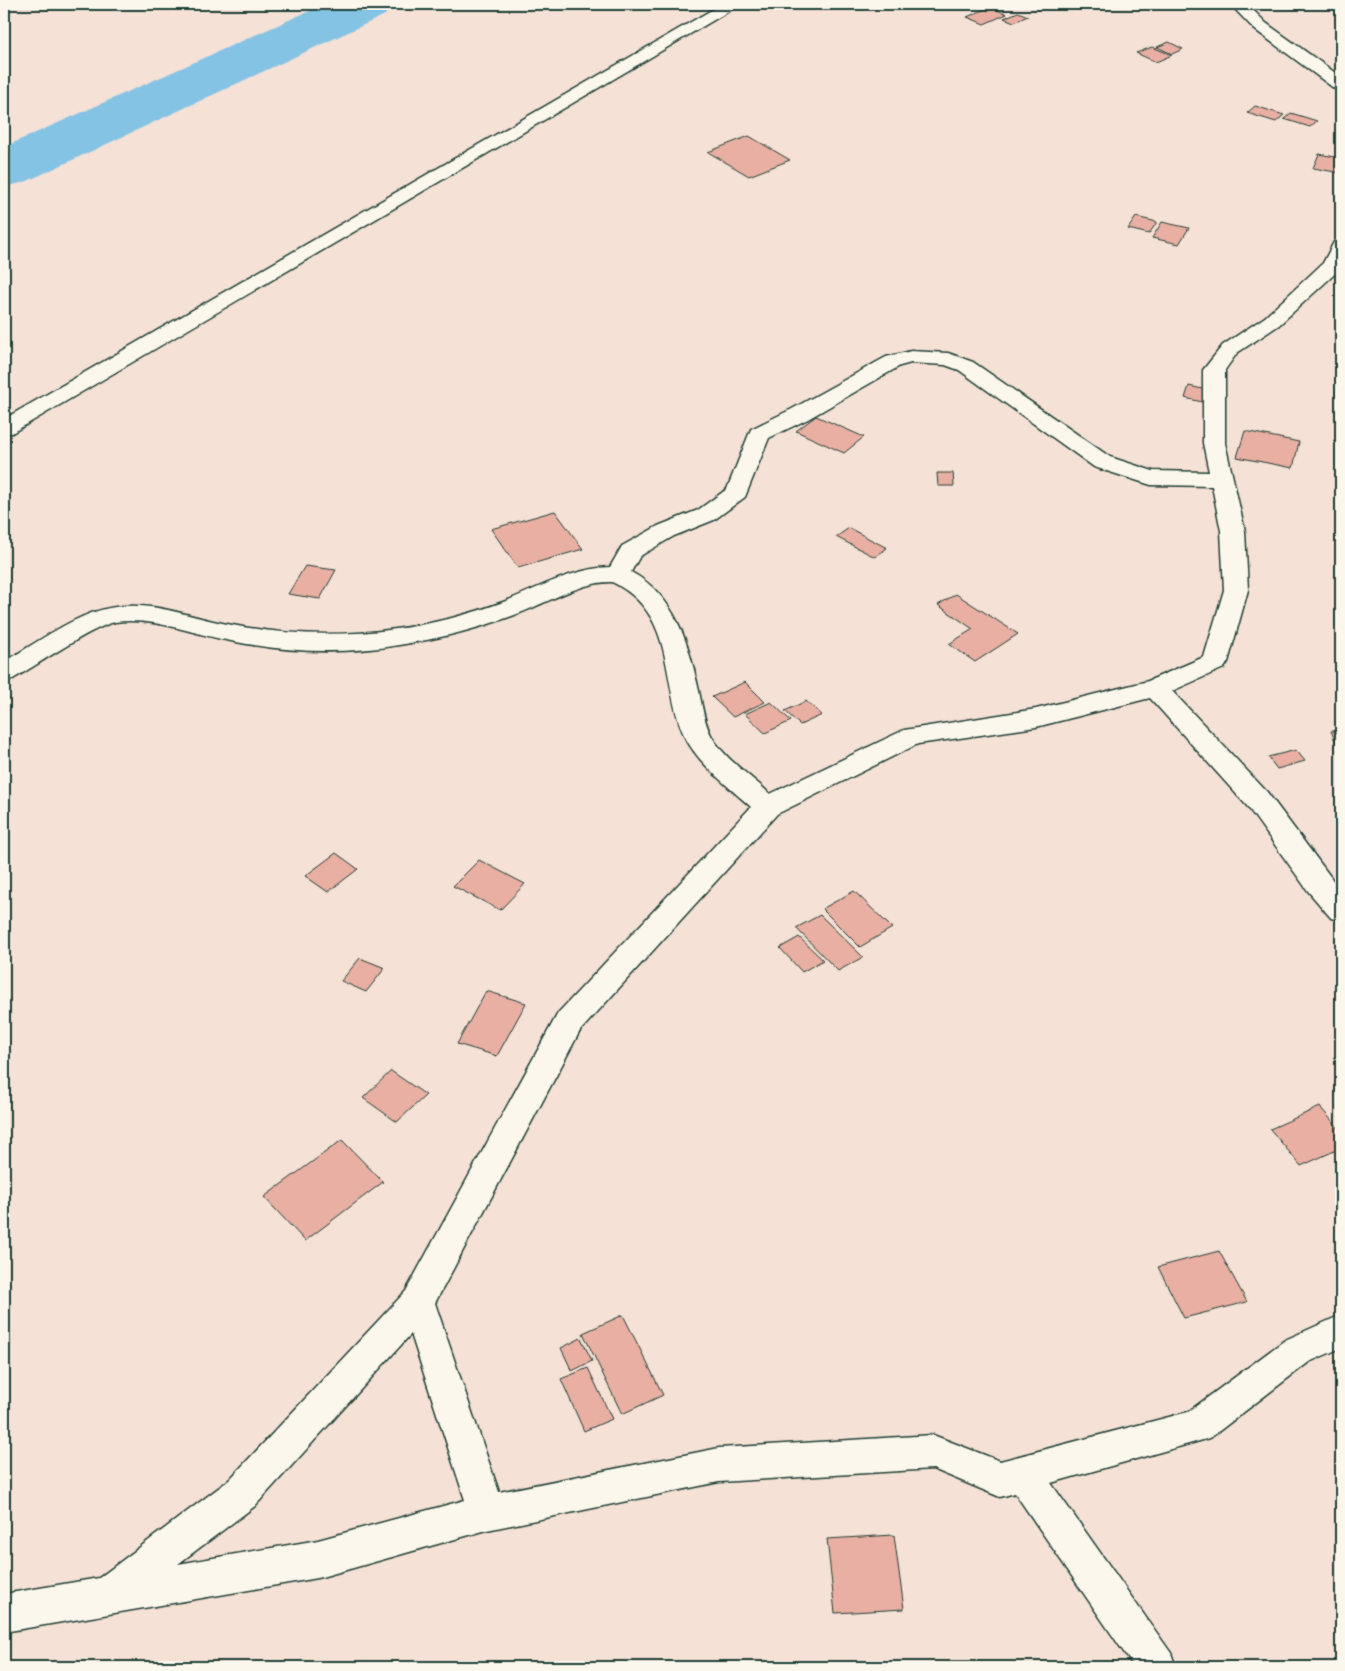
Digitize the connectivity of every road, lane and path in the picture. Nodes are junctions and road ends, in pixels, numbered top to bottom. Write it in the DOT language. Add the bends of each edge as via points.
graph roads {
  1 [pos="733,4"];
  2 [pos="1238,4"];
  3 [pos="1341,85"];
  4 [pos="1341,246"];
  5 [pos="4,428"];
  6 [pos="1222,479"];
  7 [pos="618,575"];
  8 [pos="4,673"];
  9 [pos="1155,688"];
  10 [pos="767,807"];
  11 [pos="1341,910"];
  12 [pos="418,1302"];
  13 [pos="1341,1331"];
  14 [pos="1023,1472"];
  15 [pos="487,1512"];
  16 [pos="107,1595"];
  17 [pos="4,1613"];
  18 [pos="1157,1667"];
  1 -- 5 [label="street"];
  2 -- 3 [label="street" via="1260,26"];
  4 -- 6 [label="street" via="1332,266 1272,321 1230,349 1214,370 1214,443"];
  6 -- 7 [label="street" via="1151,478 1102,462 966,366 948,360 911,357 892,360 759,434 737,492 706,515 666,531 630,551"];
  6 -- 9 [label="street" via="1234,531 1236,590 1215,662"];
  7 -- 8 [label="street" via="583,580 512,608 396,637 301,642 241,635 146,614 110,615 97,619"];
  7 -- 10 [label="street" via="632,583 655,605 670,626 698,735 709,752"];
  9 -- 10 [label="street" via="1036,718 913,736"];
  9 -- 11 [label="street" via="1257,799 1318,884"];
  10 -- 12 [label="street" via="568,1022"];
  12 -- 15 [label="street"];
  12 -- 16 [label="street" via="242,1494"];
  13 -- 14 [label="street" via="1296,1351 1197,1426"];
  14 -- 15 [label="street" via="1000,1479 933,1452 719,1465"];
  14 -- 18 [label="street"];
  15 -- 16 [label="street" via="318,1560"];
  16 -- 17 [label="street"];
}
